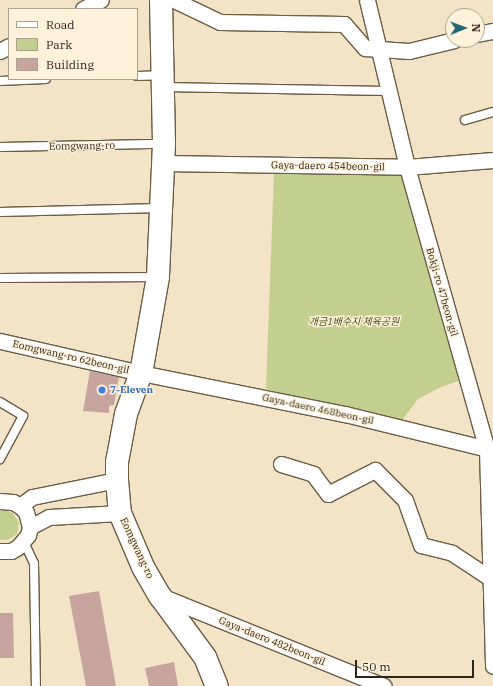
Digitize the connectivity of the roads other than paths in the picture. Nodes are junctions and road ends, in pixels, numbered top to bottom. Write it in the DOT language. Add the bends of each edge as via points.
graph roads {
  1 [pos="102,0"];
  2 [pos="161,0"];
  3 [pos="174,0"];
  4 [pos="367,0"];
  5 [pos="86,8"];
  6 [pos="445,42"];
  7 [pos="379,50"];
  8 [pos="138,76"];
  9 [pos="23,80"];
  10 [pos="0,81"];
  11 [pos="162,81"];
  12 [pos="388,91"];
  13 [pos="493,112"];
  14 [pos="465,120"];
  15 [pos="0,147"];
  16 [pos="164,153"];
  17 [pos="493,160"];
  18 [pos="406,167"];
  19 [pos="162,208"];
  20 [pos="0,212"];
  21 [pos="158,277"];
  22 [pos="0,278"];
  23 [pos="0,341"];
  24 [pos="141,373"];
  25 [pos="0,402"];
  26 [pos="490,449"];
  27 [pos="0,459"];
  28 [pos="281,464"];
  29 [pos="117,480"];
  30 [pos="491,496"];
  31 [pos="0,501"];
  32 [pos="20,506"];
  33 [pos="120,513"];
  34 [pos="30,527"];
  35 [pos="24,542"];
  36 [pos="0,551"];
  37 [pos="490,578"];
  38 [pos="160,596"];
  39 [pos="492,599"];
  40 [pos="493,666"];
  41 [pos="36,686"];
  42 [pos="217,686"];
  43 [pos="384,686"];
  1 -- 5 [label="street"];
  2 -- 11 [label="main road, Eomgwang-ro"];
  3 -- 7 [label="street" via="220,22 344,24 365,48"];
  4 -- 7 [label="street, Bokji-ro 47beon-gil"];
  6 -- 7 [label="street" via="409,51"];
  7 -- 12 [label="street, Bokji-ro 47beon-gil"];
  8 -- 11 [label="lane"];
  9 -- 10 [label="lane"];
  11 -- 12 [label="lane" via="291,89"];
  11 -- 16 [label="main road, Eomgwang-ro"];
  12 -- 18 [label="street, Bokji-ro 47beon-gil"];
  13 -- 14 [label="lane"];
  15 -- 16 [label="lane, Eomgwang-ro"];
  16 -- 18 [label="street, Gaya-daero 454beon-gil"];
  16 -- 19 [label="main road, Eomgwang-ro"];
  17 -- 18 [label="street, Gaya-daero 454beon-gil"];
  18 -- 26 [label="street, Bokji-ro 47beon-gil"];
  19 -- 20 [label="lane"];
  19 -- 21 [label="main road, Eomgwang-ro"];
  21 -- 22 [label="lane"];
  21 -- 24 [label="main road, Eomgwang-ro"];
  23 -- 24 [label="street, Eomgwang-ro 62beon-gil"];
  24 -- 26 [label="street, Gaya-daero 468beon-gil" via="345,414"];
  24 -- 29 [label="main road, Eomgwang-ro" via="126,414 117,462"];
  25 -- 27 [label="lane" via="23,416"];
  26 -- 30 [label="street, Bokji-ro 47beon-gil"];
  28 -- 37 [label="street" via="313,474 328,494 375,470 406,500 421,545 452,553"];
  29 -- 32 [label="street" via="32,497"];
  29 -- 33 [label="main road, Eomgwang-ro"];
  30 -- 37 [label="street, Bokji-ro 47beon-gil"];
  31 -- 32 [label="street" via="13,502"];
  32 -- 34 [label="street" via="26,512"];
  33 -- 34 [label="street" via="49,517"];
  33 -- 38 [label="main road, Eomgwang-ro" via="143,567"];
  34 -- 35 [label="street"];
  35 -- 36 [label="street" via="10,550"];
  35 -- 41 [label="lane" via="34,563"];
  37 -- 39 [label="street, Bokji-ro 47beon-gil"];
  38 -- 42 [label="main road, Eomgwang-ro" via="205,657"];
  38 -- 43 [label="street, Gaya-daero 482beon-gil"];
  39 -- 40 [label="street, Bokji-ro 47beon-gil"];
}
